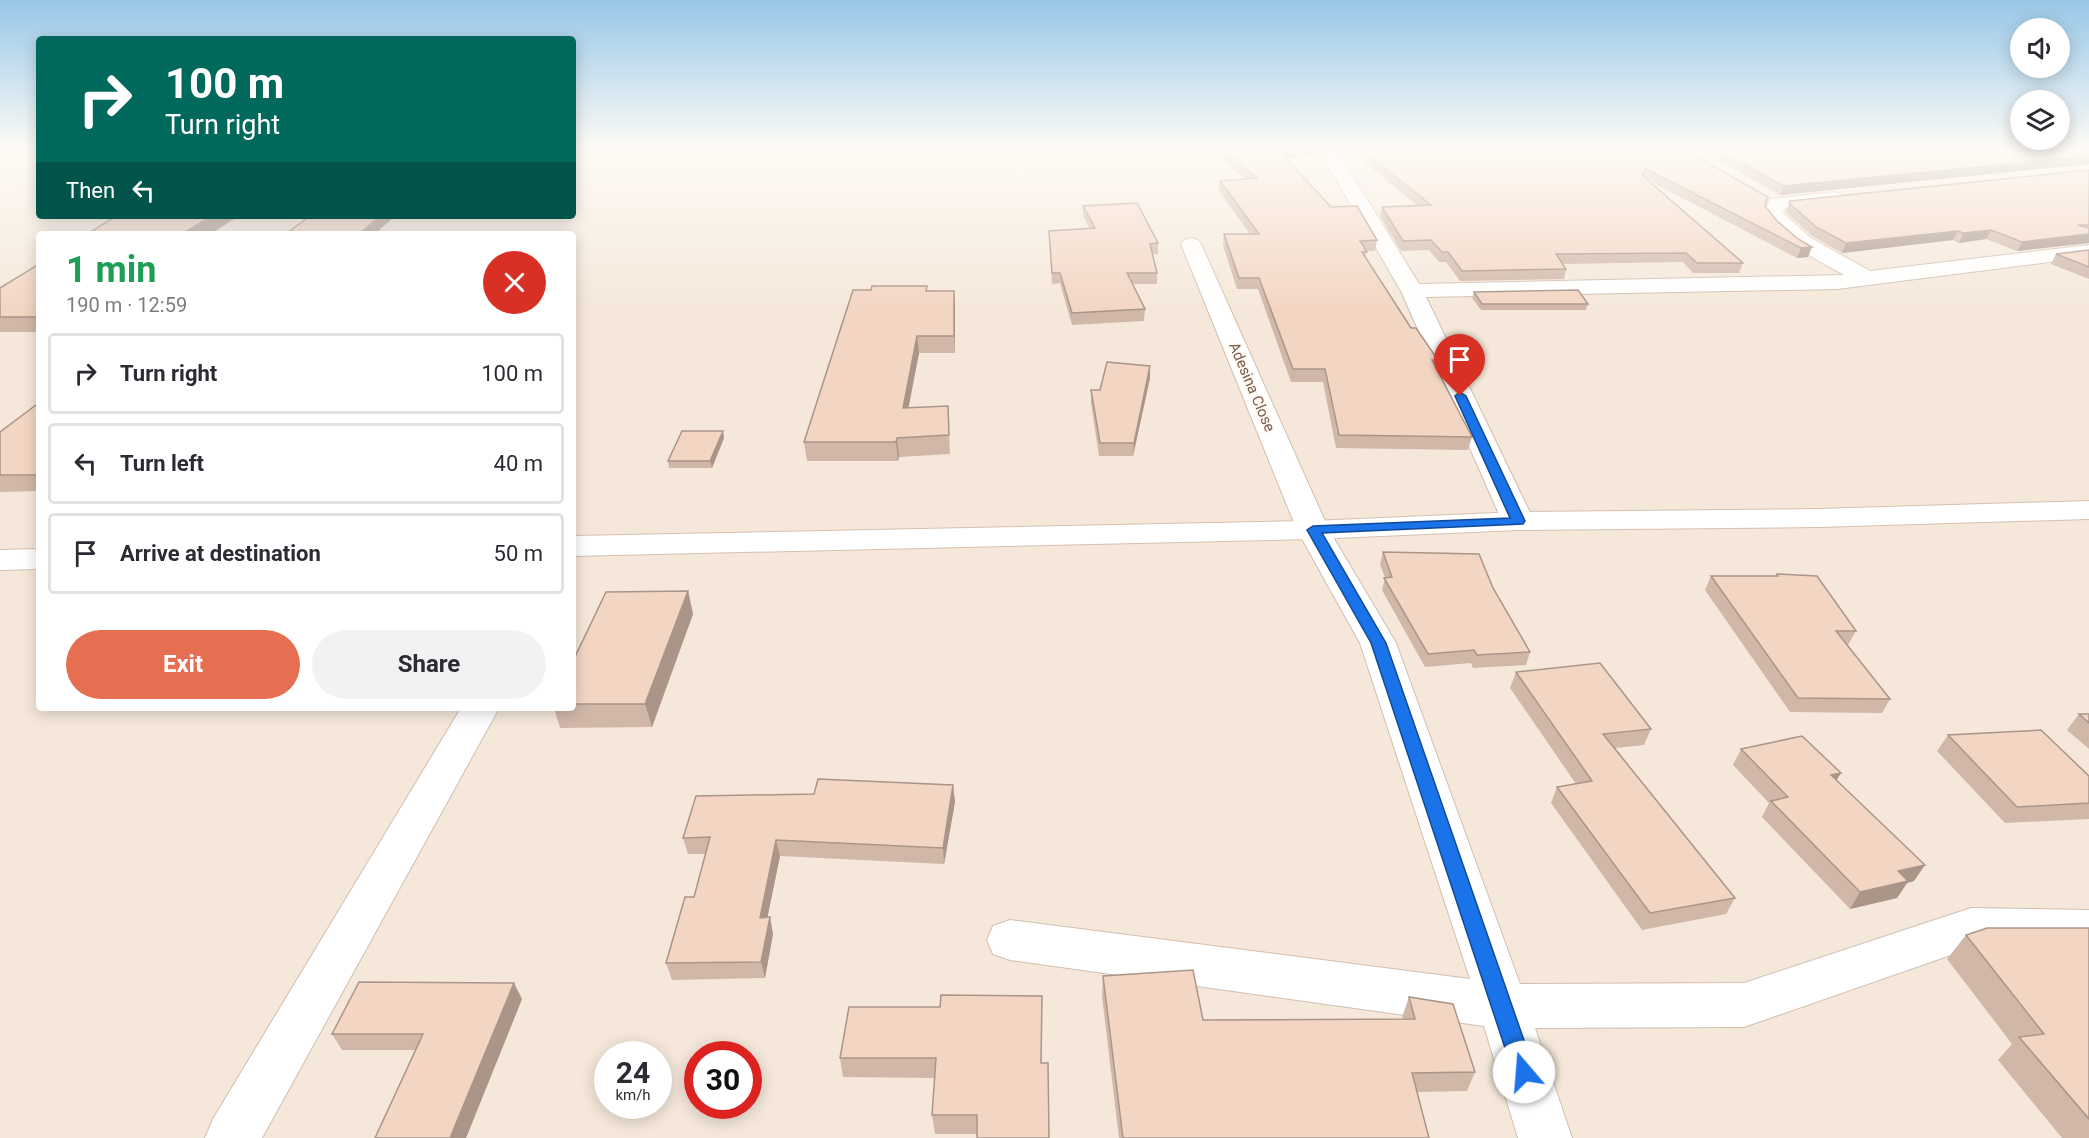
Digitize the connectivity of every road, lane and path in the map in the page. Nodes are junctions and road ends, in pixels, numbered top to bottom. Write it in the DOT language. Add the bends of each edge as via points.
graph roads {
  1 [pos="1360,203"];
  2 [pos="1778,203"];
  3 [pos="1191,244"];
  4 [pos="2085,253"];
  5 [pos="1866,278"];
  6 [pos="1412,291"];
  7 [pos="2089,510"];
  8 [pos="1518,521"];
  9 [pos="1313,530"];
  10 [pos="576,547"];
  11 [pos="36,559"];
  12 [pos="0,560"];
  13 [pos="478,711"];
  14 [pos="2089,930"];
  15 [pos="1010,940"];
  16 [pos="1503,1006"];
  17 [pos="232,1138"];
  18 [pos="1545,1138"];
  1 -- 6 [label="street"];
  2 -- 5 [label="street" via="1773,214 1781,226"];
  3 -- 9 [label="street, Adesina Close"];
  4 -- 5 [label="street"];
  5 -- 6 [label="street" via="1837,282"];
  6 -- 8 [label="street"];
  7 -- 8 [label="street"];
  8 -- 9 [label="street"];
  9 -- 10 [label="street"];
  9 -- 16 [label="street, Adesina Close" via="1378,643"];
  11 -- 12 [label="street"];
  13 -- 17 [label="street"];
  14 -- 16 [label="street" via="1971,928 1744,1005"];
  15 -- 16 [label="street"];
  16 -- 18 [label="street, Adesina Close"];
}
